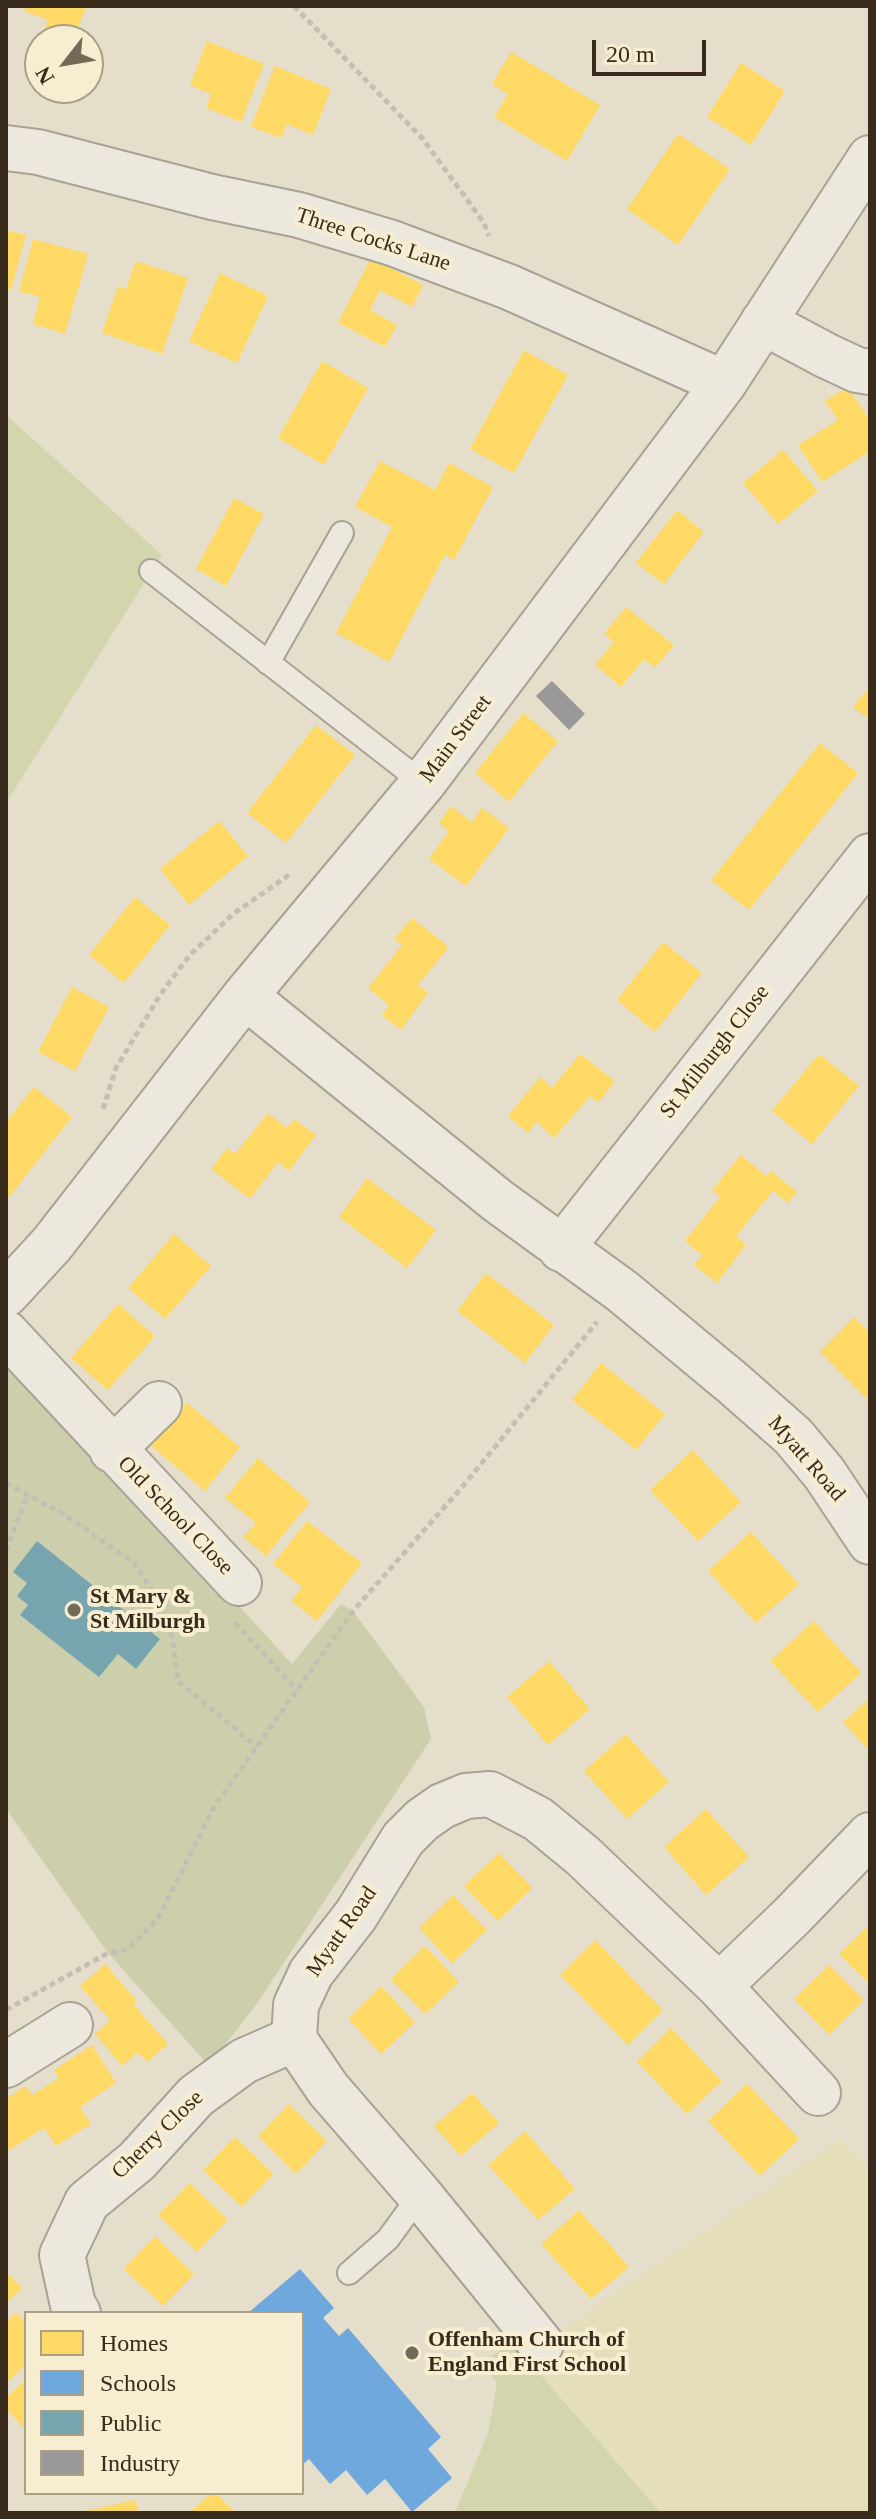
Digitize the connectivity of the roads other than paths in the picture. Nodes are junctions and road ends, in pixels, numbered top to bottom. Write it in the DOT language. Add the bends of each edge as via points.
graph roads {
  1 [pos="6,148"];
  2 [pos="870,158"];
  3 [pos="763,322"];
  4 [pos="870,372"];
  5 [pos="724,383"];
  6 [pos="342,533"];
  7 [pos="151,571"];
  8 [pos="268,663"];
  9 [pos="423,783"];
  10 [pos="870,856"];
  11 [pos="245,996"];
  12 [pos="561,1249"];
  13 [pos="6,1294"];
  14 [pos="6,1333"];
  15 [pos="159,1404"];
  16 [pos="112,1450"];
  17 [pos="870,1542"];
  18 [pos="239,1583"];
  19 [pos="870,1835"];
  20 [pos="719,1986"];
  21 [pos="70,2025"];
  22 [pos="294,2039"];
  23 [pos="6,2065"];
  24 [pos="818,2093"];
  25 [pos="420,2195"];
  26 [pos="349,2273"];
  27 [pos="77,2311"];
  28 [pos="541,2344"];
  1 -- 5 [label="street, Three Cocks Lane" via="299,215 392,243 509,287"];
  2 -- 3 [label="street, Main Street"];
  3 -- 4 [label="street"];
  3 -- 5 [label="street, Main Street"];
  5 -- 9 [label="street, Main Street"];
  6 -- 8 [label="lane"];
  7 -- 8 [label="lane"];
  8 -- 9 [label="lane"];
  9 -- 11 [label="street, Main Street"];
  10 -- 12 [label="street, St Milburgh Close"];
  11 -- 12 [label="street"];
  11 -- 13 [label="street, Main Street" via="52,1244"];
  12 -- 17 [label="street, Myatt Road" via="622,1291 793,1436"];
  14 -- 16 [label="street, Old School Close"];
  15 -- 16 [label="street, Old School Close"];
  16 -- 18 [label="street, Old School Close"];
  19 -- 20 [label="street"];
  20 -- 22 [label="street, Myatt Road" via="538,1819 490,1794 466,1796 432,1813 403,1839 356,1915 311,1973 296,2005"];
  20 -- 24 [label="street, Myatt Road"];
  21 -- 23 [label="street"];
  22 -- 25 [label="street" via="328,2089"];
  22 -- 27 [label="street, Cherry Close" via="244,2061 196,2096 137,2161 87,2202 62,2255"];
  25 -- 26 [label="lane" via="388,2239"];
  25 -- 28 [label="street"];
}
